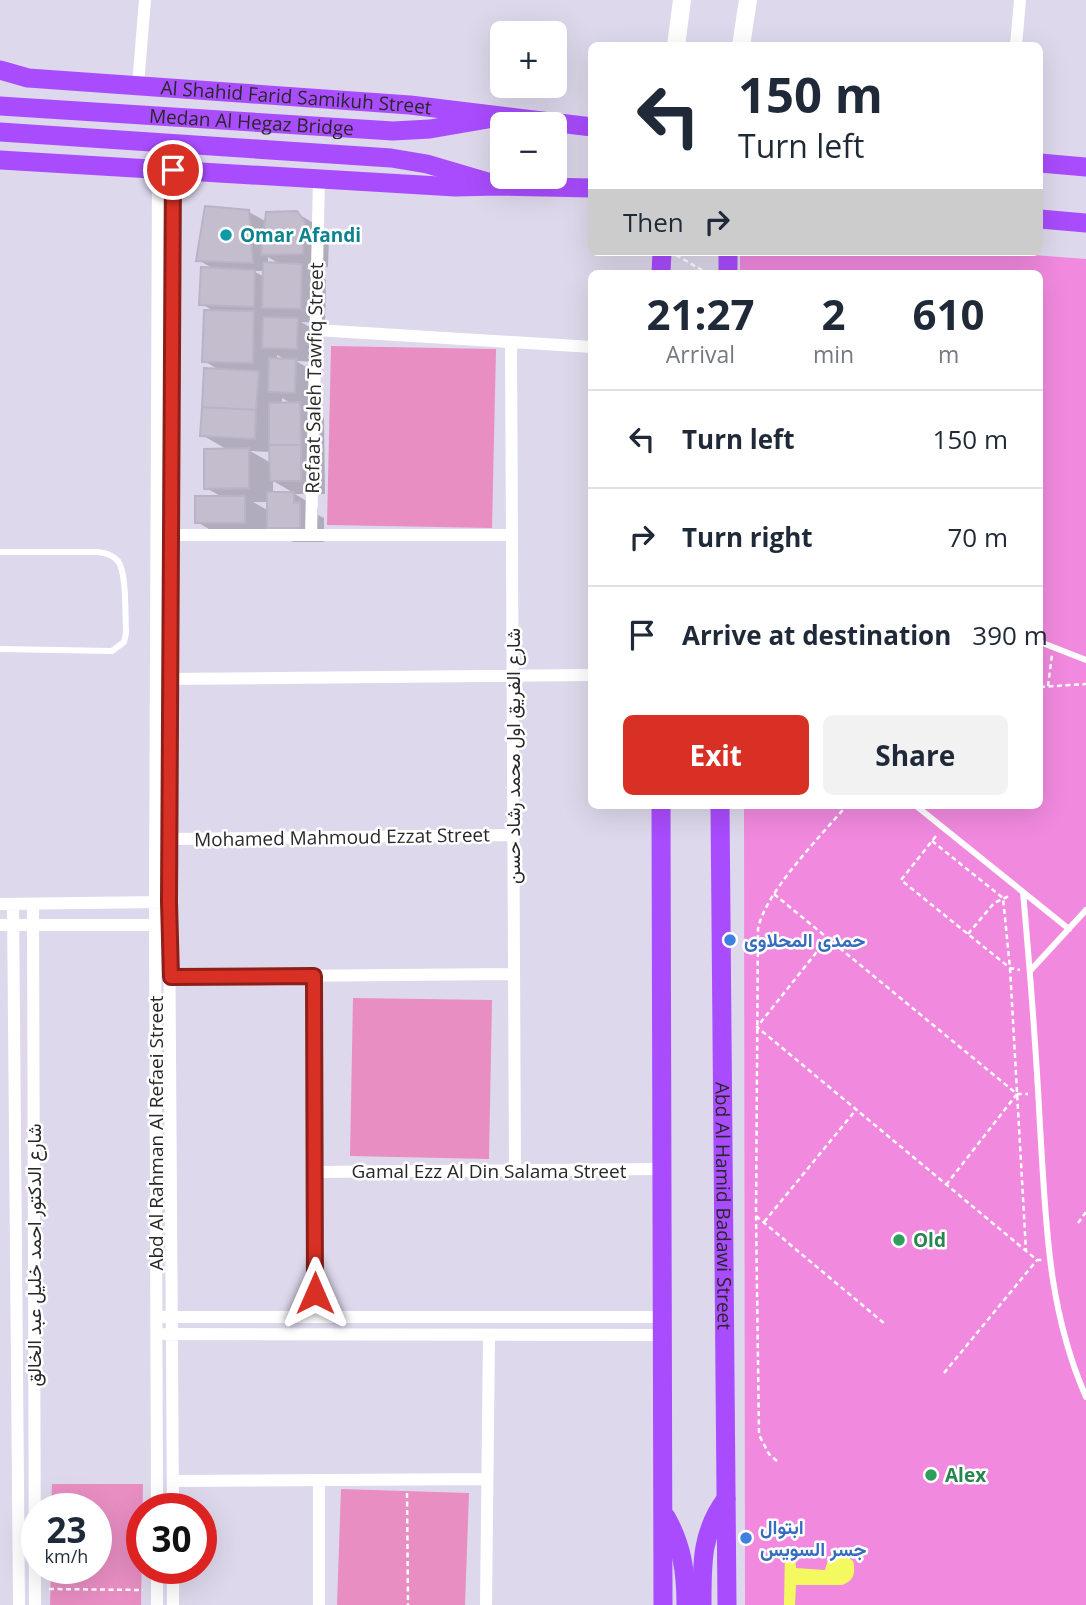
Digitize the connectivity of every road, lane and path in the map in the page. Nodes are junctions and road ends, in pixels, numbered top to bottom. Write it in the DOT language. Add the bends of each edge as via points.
graph roads {
  1 [pos="145,0"];
  2 [pos="682,0"];
  3 [pos="748,0"];
  4 [pos="1020,0"];
  5 [pos="677,42"];
  6 [pos="742,42"];
  7 [pos="1016,42"];
  8 [pos="2,72"];
  9 [pos="138,85"];
  10 [pos="0,106"];
  11 [pos="490,114"];
  12 [pos="490,119"];
  13 [pos="567,124"];
  14 [pos="588,127"];
  15 [pos="0,132"];
  16 [pos="0,160"];
  17 [pos="1043,163"];
  18 [pos="1086,167"];
  19 [pos="165,170"];
  20 [pos="319,179"];
  21 [pos="490,183"];
  22 [pos="490,186"];
  23 [pos="567,187"];
  24 [pos="588,188"];
  25 [pos="1043,219"];
  26 [pos="1086,223"];
  27 [pos="678,256"];
  28 [pos="702,270"];
  29 [pos="316,330"];
  30 [pos="511,342"];
  31 [pos="588,347"];
  32 [pos="172,535"];
  33 [pos="311,535"];
  34 [pos="512,535"];
  35 [pos="0,552"];
  36 [pos="1043,643"];
  37 [pos="1053,647"];
  38 [pos="0,649"];
  39 [pos="1086,660"];
  40 [pos="588,675"];
  41 [pos="513,676"];
  42 [pos="172,679"];
  43 [pos="156,680"];
  44 [pos="1086,684"];
  45 [pos="1048,686"];
  46 [pos="1043,687"];
  47 [pos="661,809"];
  48 [pos="720,809"];
  49 [pos="844,809"];
  50 [pos="920,809"];
  51 [pos="943,828"];
  52 [pos="514,835"];
  53 [pos="171,839"];
  54 [pos="932,841"];
  55 [pos="1023,892"];
  56 [pos="773,894"];
  57 [pos="1003,898"];
  58 [pos="155,902"];
  59 [pos="169,902"];
  60 [pos="6,904"];
  61 [pos="33,904"];
  62 [pos="1086,910"];
  63 [pos="6,925"];
  64 [pos="33,925"];
  65 [pos="155,925"];
  66 [pos="171,925"];
  67 [pos="1069,929"];
  68 [pos="968,934"];
  69 [pos="827,939"];
  70 [pos="1010,968"];
  71 [pos="1030,971"];
  72 [pos="514,974"];
  73 [pos="314,976"];
  74 [pos="171,977"];
  75 [pos="757,1027"];
  76 [pos="1038,1093"];
  77 [pos="1017,1094"];
  78 [pos="856,1110"];
  79 [pos="663,1170"];
  80 [pos="515,1171"];
  81 [pos="315,1172"];
  82 [pos="946,1185"];
  83 [pos="1086,1213"];
  84 [pos="756,1215"];
  85 [pos="764,1222"];
  86 [pos="1077,1223"];
  87 [pos="1026,1251"];
  88 [pos="1037,1260"];
  89 [pos="1049,1260"];
  90 [pos="157,1317"];
  91 [pos="172,1317"];
  92 [pos="315,1317"];
  93 [pos="885,1324"];
  94 [pos="664,1326"];
  95 [pos="157,1334"];
  96 [pos="172,1334"];
  97 [pos="489,1335"];
  98 [pos="944,1373"];
  99 [pos="1086,1397"];
  100 [pos="18,1408"];
  101 [pos="34,1408"];
  102 [pos="777,1461"];
  103 [pos="488,1479"];
  104 [pos="319,1480"];
  105 [pos="407,1480"];
  106 [pos="173,1481"];
  107 [pos="157,1493"];
  108 [pos="173,1493"];
  109 [pos="726,1499"];
  110 [pos="663,1513"];
  111 [pos="157,1584"];
  112 [pos="173,1584"];
  113 [pos="35,1589"];
  114 [pos="157,1590"];
  115 [pos="19,1605"];
  116 [pos="35,1605"];
  117 [pos="157,1605"];
  118 [pos="173,1605"];
  119 [pos="319,1605"];
  120 [pos="408,1605"];
  121 [pos="486,1605"];
  122 [pos="663,1605"];
  123 [pos="686,1605"];
  124 [pos="702,1605"];
  125 [pos="727,1605"];
  1 -- 9 [label="street"];
  2 -- 5 [label="main road"];
  3 -- 6 [label="main road"];
  4 -- 7 [label="street"];
  8 -- 9 [label="main road, Al Shahid Farid Samikuh Street"];
  9 -- 11 [label="main road, Al Shahid Farid Samikuh Street"];
  10 -- 12 [label="main road, Medan Al Hegaz Bridge" via="393,131"];
  13 -- 14 [label="main road, Al Shahid Farid Samikuh Street"];
  15 -- 21 [label="main road, Medan Al Hegaz Bridge" via="391,158"];
  16 -- 19 [label="main road"];
  17 -- 18 [label="main road"];
  19 -- 20 [label="main road"];
  19 -- 32 [label="street, Abd Al Rahman Al Refaei Street"];
  19 -- 43 [label="street, Abd Al Rahman Al Refaei Street"];
  20 -- 22 [label="main road"];
  20 -- 29 [label="street, Refaat Saleh Tawfiq Street"];
  23 -- 24 [label="main road"];
  25 -- 26 [label="main road"];
  27 -- 28 [label="path"];
  29 -- 30 [label="street"];
  29 -- 33 [label="street, Refaat Saleh Tawfiq Street"];
  30 -- 31 [label="street"];
  30 -- 34 [label="street, شارع الفريق اول محمد رشاد حسن"];
  32 -- 33 [label="street"];
  32 -- 42 [label="street, Abd Al Rahman Al Refaei Street"];
  33 -- 34 [label="street"];
  34 -- 41 [label="street, شارع الفريق اول محمد رشاد حسن"];
  35 -- 38 [label="lane" via="112,555 121,566 126,633 124,642 112,651"];
  36 -- 37 [label="lane"];
  37 -- 39 [label="lane"];
  37 -- 45 [label="path"];
  40 -- 41 [label="street"];
  41 -- 42 [label="street"];
  41 -- 52 [label="street, شارع الفريق اول محمد رشاد حسن"];
  42 -- 43 [label="street"];
  42 -- 53 [label="street, Abd Al Rahman Al Refaei Street"];
  43 -- 58 [label="street, Abd Al Rahman Al Refaei Street"];
  44 -- 45 [label="path"];
  45 -- 46 [label="path"];
  47 -- 79 [label="main road"];
  48 -- 109 [label="main road, Abd Al Hamid Badawi Street"];
  49 -- 56 [label="path"];
  50 -- 51 [label="lane"];
  51 -- 54 [label="path"];
  51 -- 55 [label="lane"];
  52 -- 53 [label="street, Mohamed Mahmoud Ezzat Street"];
  52 -- 72 [label="street, شارع الفريق اول محمد رشاد حسن"];
  53 -- 59 [label="street, Abd Al Rahman Al Refaei Street"];
  54 -- 57 [label="path"];
  54 -- 68 [label="path" via="901,880"];
  55 -- 57 [label="path"];
  55 -- 67 [label="lane"];
  55 -- 71 [label="lane"];
  56 -- 69 [label="path"];
  56 -- 75 [label="path" via="758,929"];
  57 -- 68 [label="path"];
  57 -- 70 [label="path"];
  58 -- 59 [label="street"];
  58 -- 61 [label="street"];
  58 -- 65 [label="street, Abd Al Rahman Al Refaei Street"];
  59 -- 66 [label="street, Abd Al Rahman Al Refaei Street"];
  60 -- 61 [label="street"];
  60 -- 63 [label="street, شارع الدكتور احمد خليل عبد الخالق"];
  61 -- 64 [label="street, شارع الدكتور احمد خليل عبد الخالق"];
  62 -- 67 [label="lane"];
  63 -- 64 [label="street"];
  63 -- 100 [label="street, شارع الدكتور احمد خليل عبد الخالق"];
  64 -- 65 [label="street"];
  64 -- 101 [label="street, شارع الدكتور احمد خليل عبد الخالق"];
  65 -- 66 [label="street"];
  65 -- 90 [label="street, Abd Al Rahman Al Refaei Street"];
  66 -- 74 [label="street, Abd Al Rahman Al Refaei Street"];
  67 -- 71 [label="lane"];
  68 -- 70 [label="path"];
  69 -- 75 [label="path"];
  69 -- 77 [label="path"];
  70 -- 71 [label="path"];
  70 -- 77 [label="path"];
  71 -- 76 [label="lane"];
  72 -- 73 [label="street"];
  72 -- 80 [label="street, شارع الفريق اول محمد رشاد حسن"];
  73 -- 74 [label="street"];
  73 -- 81 [label="street"];
  74 -- 91 [label="street, Abd Al Rahman Al Refaei Street"];
  75 -- 78 [label="path"];
  75 -- 84 [label="path"];
  76 -- 77 [label="path"];
  76 -- 89 [label="lane"];
  77 -- 82 [label="path"];
  77 -- 87 [label="path"];
  78 -- 82 [label="path"];
  78 -- 85 [label="path"];
  79 -- 80 [label="street, Gamal Ezz Al Din Salama Street"];
  79 -- 94 [label="main road"];
  80 -- 81 [label="street, Gamal Ezz Al Din Salama Street"];
  81 -- 92 [label="street"];
  82 -- 87 [label="path"];
  83 -- 86 [label="path"];
  84 -- 85 [label="path"];
  84 -- 102 [label="path" via="759,1435"];
  85 -- 93 [label="path"];
  87 -- 88 [label="path"];
  88 -- 89 [label="path"];
  88 -- 98 [label="path"];
  89 -- 99 [label="lane" via="1062,1330"];
  90 -- 91 [label="street"];
  90 -- 95 [label="street, Abd Al Rahman Al Refaei Street"];
  91 -- 92 [label="street"];
  91 -- 96 [label="street, Abd Al Rahman Al Refaei Street"];
  92 -- 94 [label="street"];
  94 -- 97 [label="street"];
  94 -- 110 [label="main road"];
  95 -- 96 [label="street"];
  95 -- 107 [label="street, Abd Al Rahman Al Refaei Street"];
  96 -- 97 [label="street"];
  96 -- 106 [label="street, Abd Al Rahman Al Refaei Street"];
  97 -- 103 [label="street"];
  100 -- 101 [label="street"];
  100 -- 115 [label="street, شارع الدكتور احمد خليل عبد الخالق"];
  101 -- 113 [label="street, شارع الدكتور احمد خليل عبد الخالق"];
  103 -- 105 [label="street"];
  103 -- 121 [label="street"];
  104 -- 105 [label="street"];
  104 -- 106 [label="street"];
  104 -- 119 [label="street"];
  105 -- 120 [label="path"];
  106 -- 108 [label="street, Abd Al Rahman Al Refaei Street"];
  109 -- 124 [label="main road" via="705,1541"];
  109 -- 125 [label="main road, Abd Al Hamid Badawi Street"];
  110 -- 122 [label="main road"];
  110 -- 123 [label="main road" via="681,1550"];
  111 -- 114 [label="street"];
  112 -- 118 [label="street"];
  113 -- 114 [label="path"];
  113 -- 116 [label="street, شارع الدكتور احمد خليل عبد الخالق"];
  114 -- 117 [label="street"];
}
